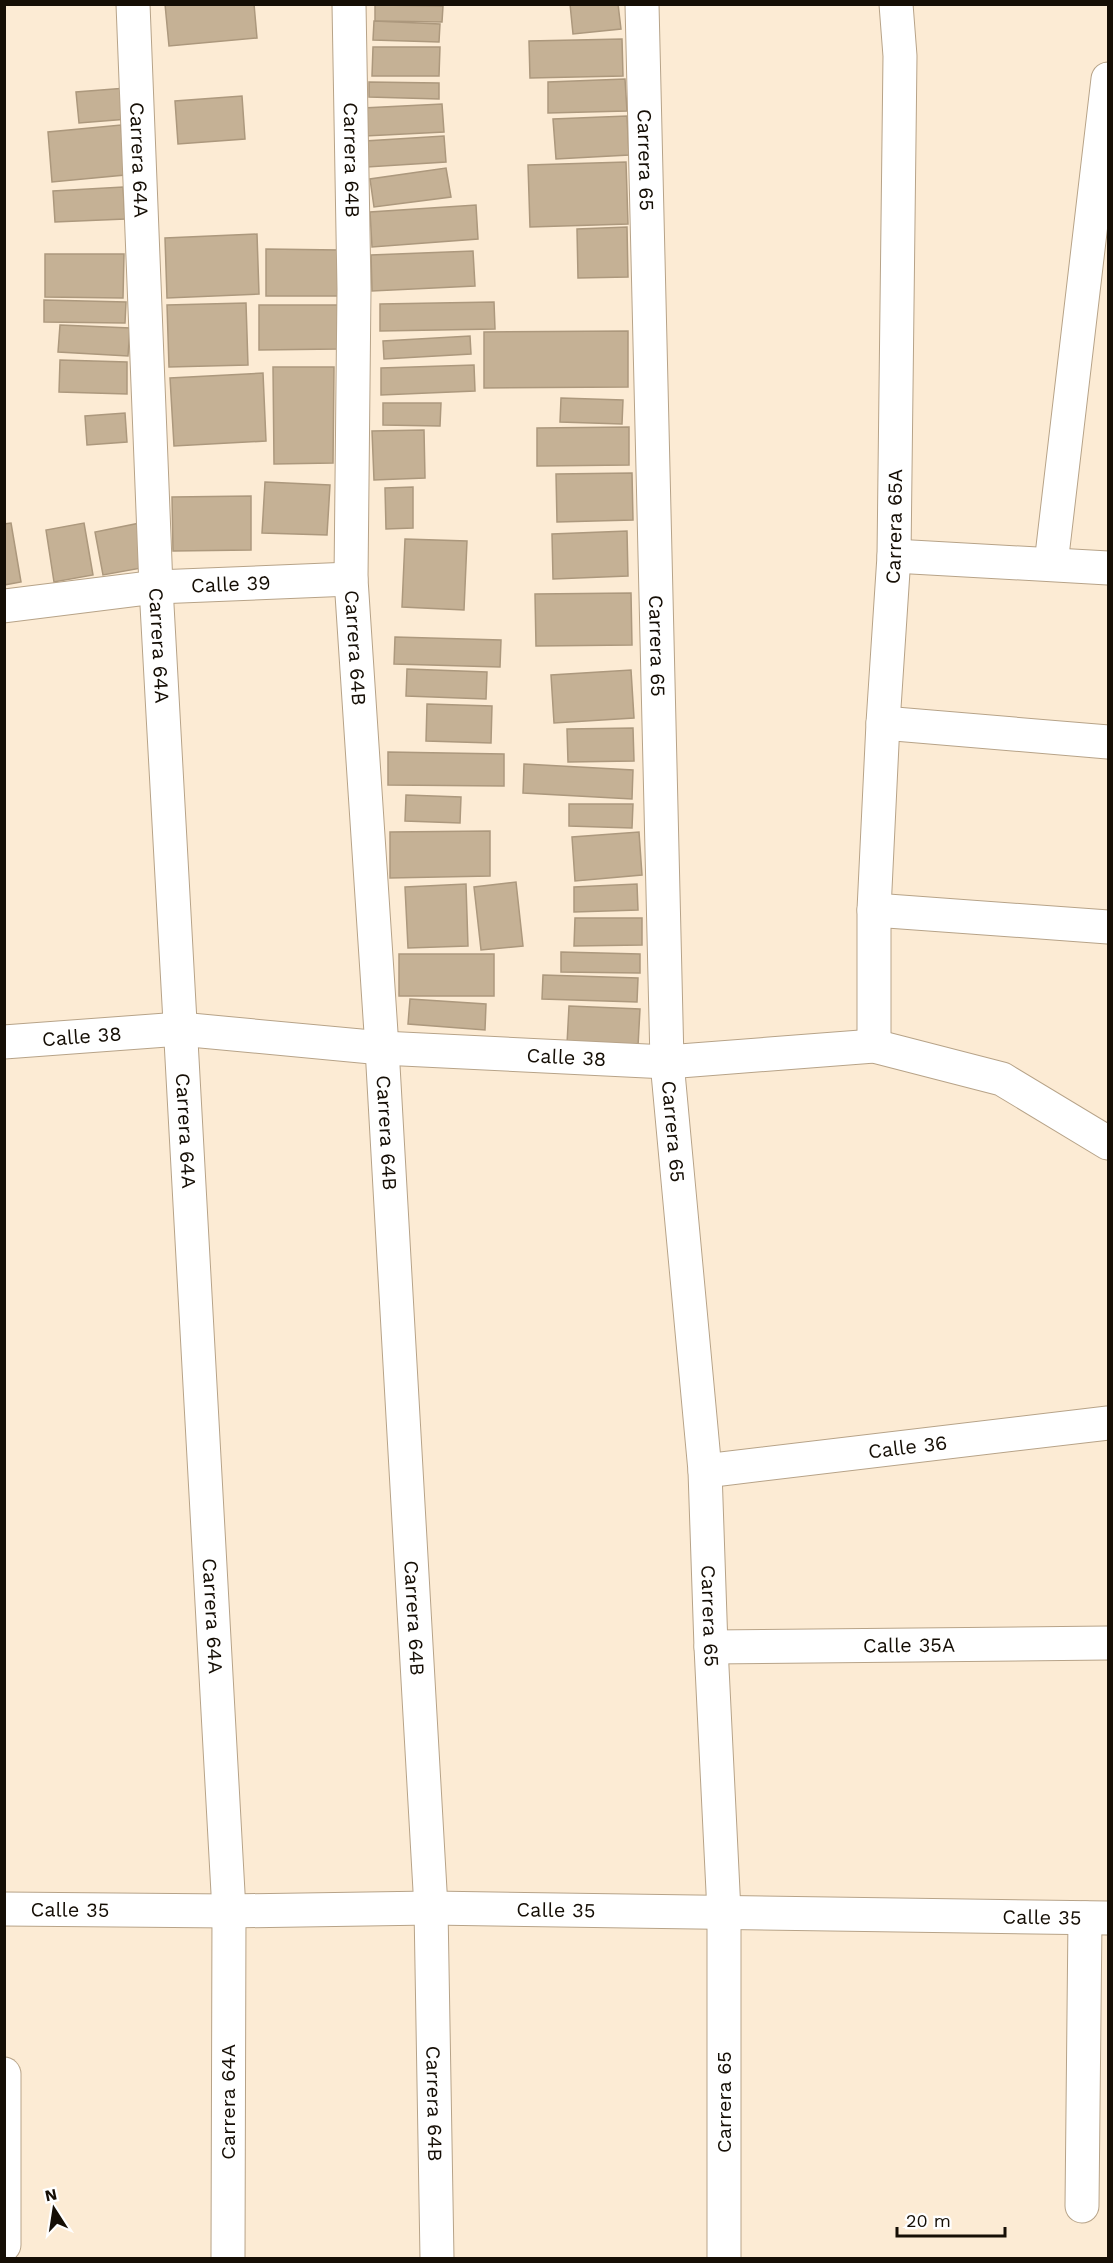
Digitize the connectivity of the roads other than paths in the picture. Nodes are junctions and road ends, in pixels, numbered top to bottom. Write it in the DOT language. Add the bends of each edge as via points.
graph roads {
  1 [pos="133,4"];
  2 [pos="349,4"];
  3 [pos="642,4"];
  4 [pos="896,4"];
  5 [pos="1108,79"];
  6 [pos="1105,154"];
  7 [pos="894,556"];
  8 [pos="1051,564"];
  9 [pos="1108,568"];
  10 [pos="351,579"];
  11 [pos="156,587"];
  12 [pos="4,606"];
  13 [pos="883,723"];
  14 [pos="1108,742"];
  15 [pos="874,910"];
  16 [pos="1108,927"];
  17 [pos="180,1029"];
  18 [pos="4,1042"];
  19 [pos="874,1046"];
  20 [pos="382,1048"];
  21 [pos="667,1062"];
  22 [pos="1108,1143"];
  23 [pos="1108,1423"];
  24 [pos="705,1471"];
  25 [pos="1108,1643"];
  26 [pos="711,1647"];
  27 [pos="431,1908"];
  28 [pos="4,1909"];
  29 [pos="229,1911"];
  30 [pos="724,1912"];
  31 [pos="1097,1918"];
  32 [pos="4,2074"];
  33 [pos="5,2162"];
  34 [pos="1082,2206"];
  35 [pos="4,2245"];
  36 [pos="228,2259"];
  37 [pos="437,2259"];
  38 [pos="724,2259"];
  1 -- 11 [label="street, Carrera 64A"];
  2 -- 10 [label="street, Carrera 64B" via="354,289"];
  3 -- 21 [label="street, Carrera 65"];
  4 -- 7 [label="street, Carrera 65A" via="900,56"];
  5 -- 6 [label="street"];
  6 -- 8 [label="street"];
  7 -- 8 [label="street"];
  7 -- 13 [label="street, Carrera 65A"];
  8 -- 9 [label="street"];
  10 -- 11 [label="street, Calle 39"];
  10 -- 20 [label="street, Carrera 64B"];
  11 -- 12 [label="street, Calle 39"];
  11 -- 17 [label="street, Carrera 64A"];
  13 -- 14 [label="street"];
  13 -- 15 [label="street, Carrera 65A"];
  15 -- 16 [label="street"];
  15 -- 19 [label="street, Carrera 65A"];
  17 -- 18 [label="street, Calle 38"];
  17 -- 20 [label="street, Calle 38"];
  17 -- 29 [label="street, Carrera 64A"];
  19 -- 21 [label="street, Calle 38"];
  19 -- 22 [label="street, Calle 38" via="1002,1079"];
  20 -- 21 [label="street, Calle 38"];
  20 -- 27 [label="street, Carrera 64B"];
  21 -- 24 [label="street, Carrera 65"];
  23 -- 24 [label="street, Calle 36"];
  24 -- 26 [label="street, Carrera 65"];
  25 -- 26 [label="street, Calle 35A"];
  26 -- 30 [label="street, Carrera 65"];
  27 -- 29 [label="street, Calle 35"];
  27 -- 30 [label="street, Calle 35"];
  27 -- 37 [label="street, Carrera 64B"];
  28 -- 29 [label="street, Calle 35"];
  29 -- 36 [label="street, Carrera 64A"];
  30 -- 31 [label="street, Calle 35"];
  30 -- 38 [label="street, Carrera 65"];
  31 -- 34 [label="street"];
  32 -- 33 [label="street"];
  33 -- 35 [label="street"];
}
